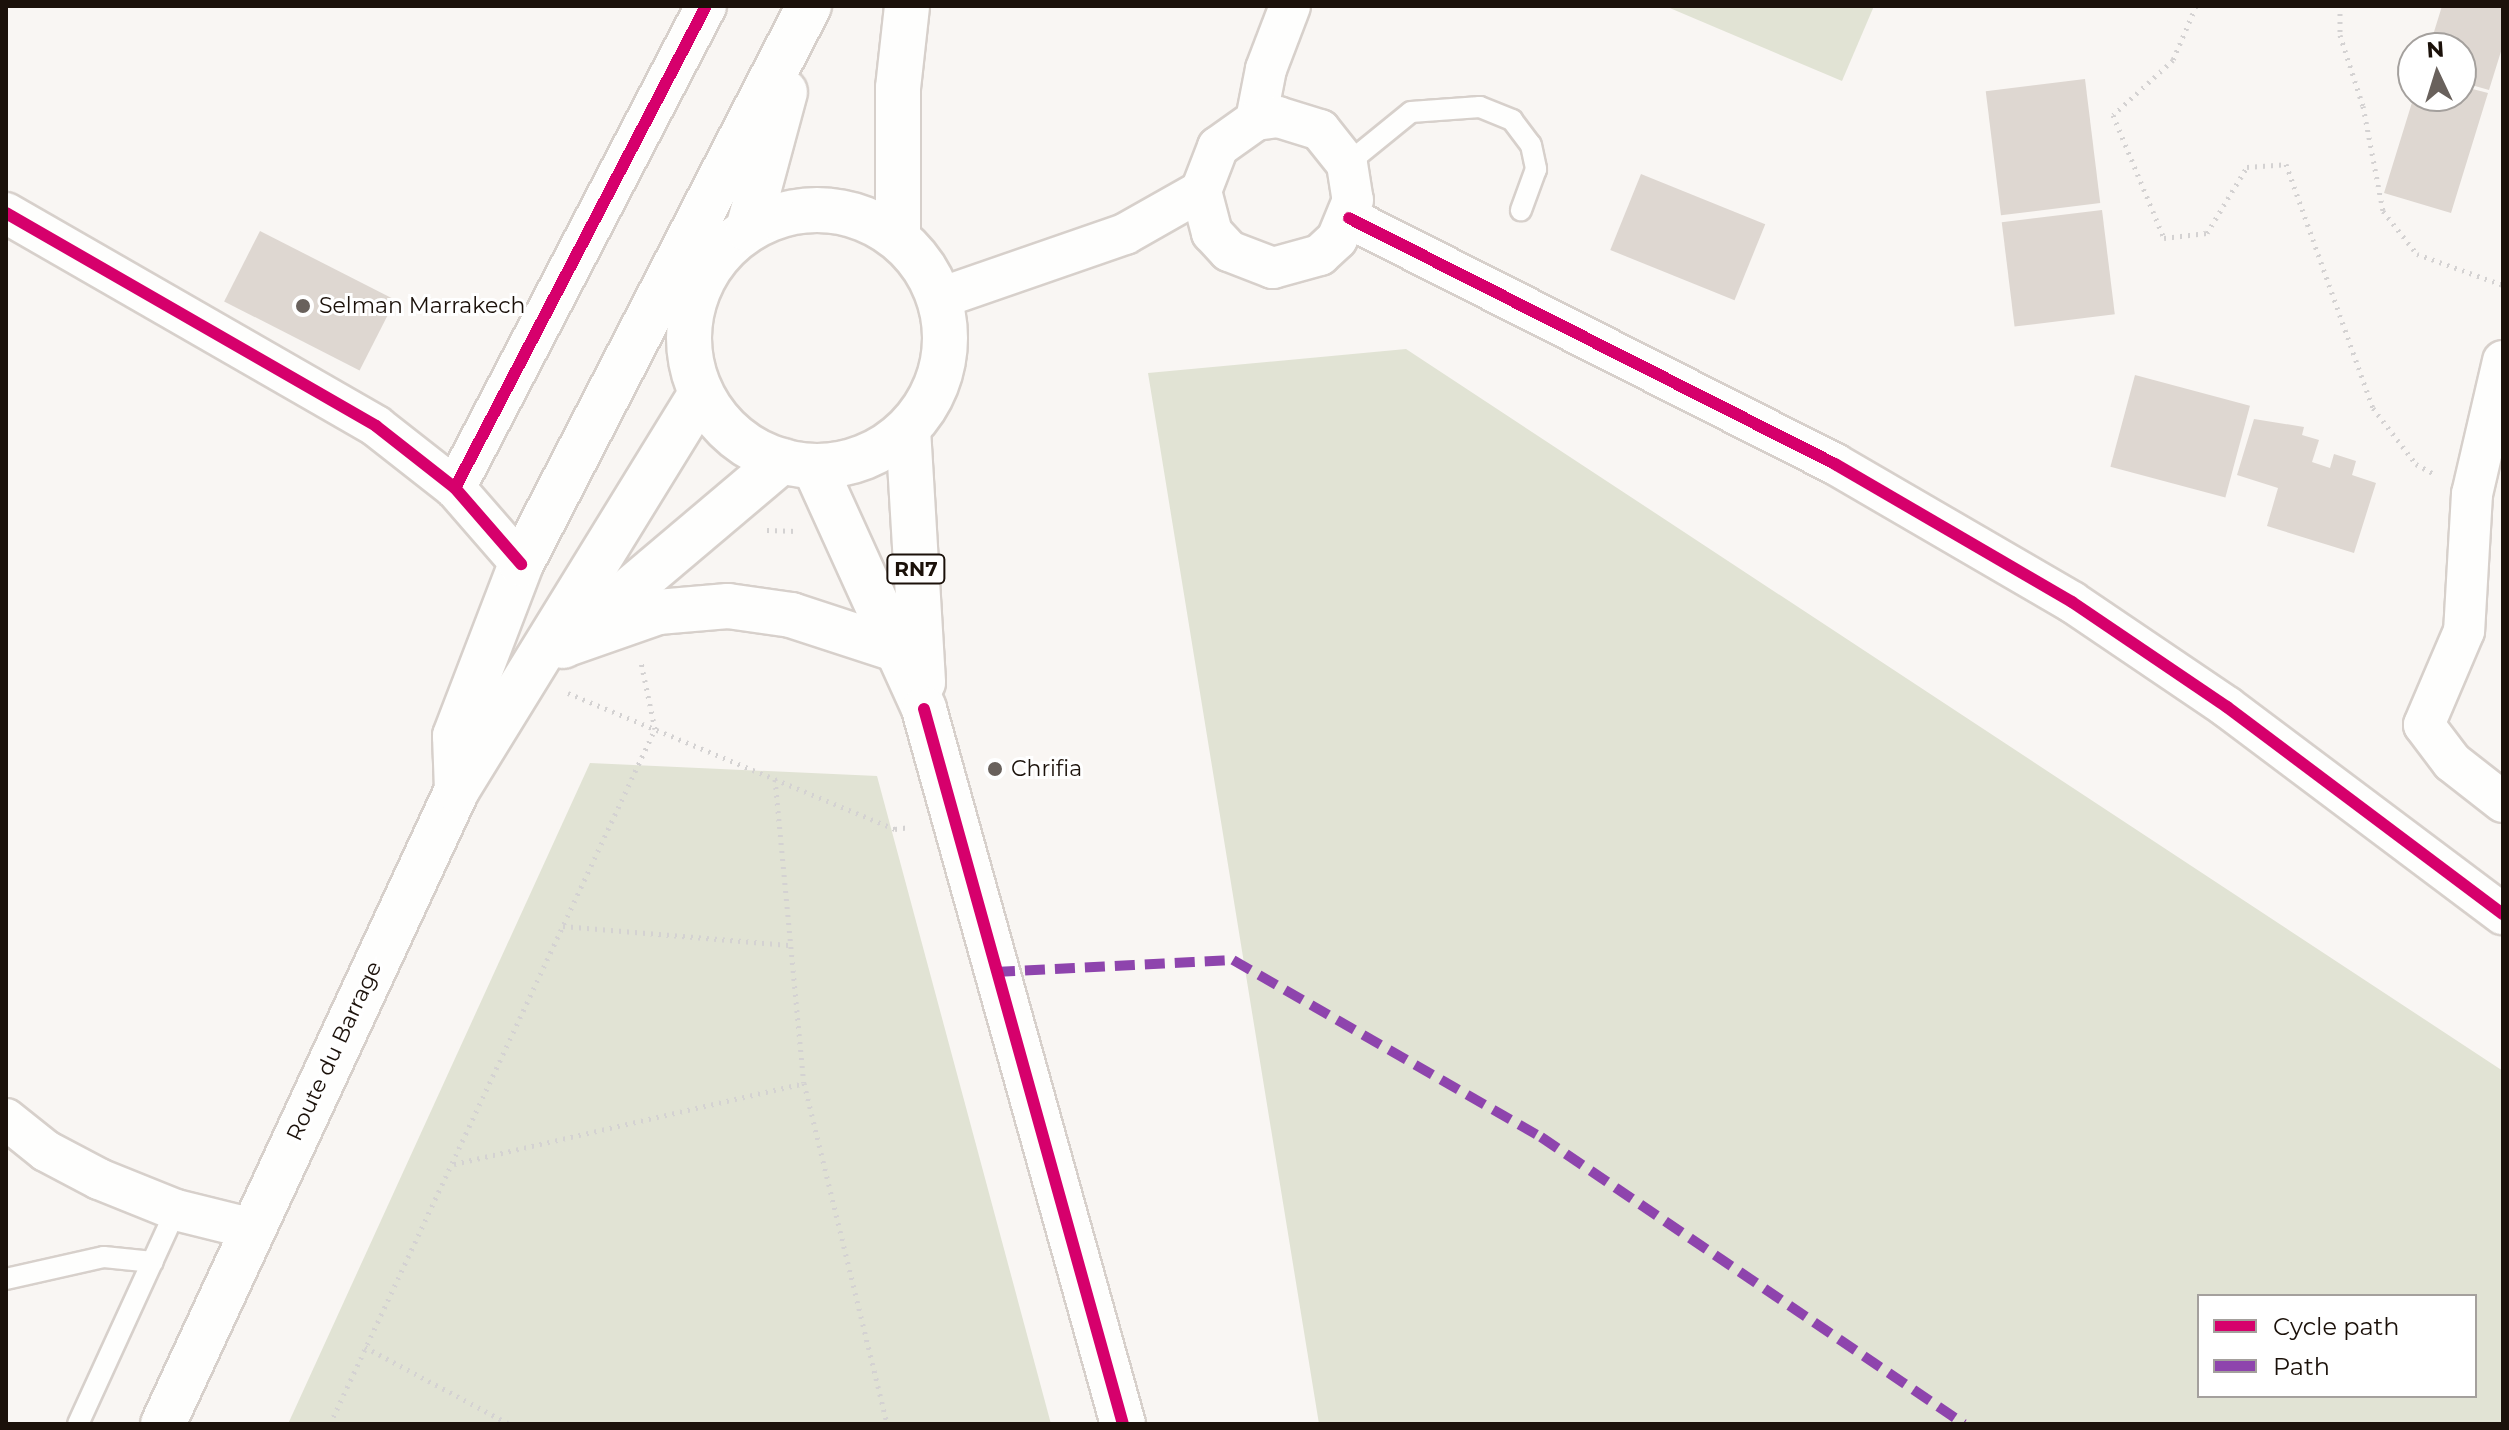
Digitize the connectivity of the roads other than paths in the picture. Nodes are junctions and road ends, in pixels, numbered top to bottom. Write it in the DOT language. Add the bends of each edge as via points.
graph roads {
  1 [pos="706,6"];
  2 [pos="811,6"];
  3 [pos="907,6"];
  4 [pos="1290,6"];
  5 [pos="1256,120"];
  6 [pos="1347,164"];
  7 [pos="1201,191"];
  8 [pos="1521,210"];
  9 [pos="6,213"];
  10 [pos="1349,218"];
  11 [pos="748,229"];
  12 [pos="1212,233"];
  13 [pos="1125,234"];
  14 [pos="898,238"];
  15 [pos="940,298"];
  16 [pos="2503,361"];
  17 [pos="701,394"];
  18 [pos="908,429"];
  19 [pos="798,464"];
  20 [pos="455,488"];
  21 [pos="521,564"];
  22 [pos="564,645"];
  23 [pos="898,650"];
  24 [pos="526,681"];
  25 [pos="924,709"];
  26 [pos="457,790"];
  27 [pos="2503,802"];
  28 [pos="2503,914"];
  29 [pos="6,1119"];
  30 [pos="176,1210"];
  31 [pos="253,1229"];
  32 [pos="153,1262"];
  33 [pos="6,1279"];
  34 [pos="78,1424"];
  35 [pos="163,1424"];
  36 [pos="1123,1424"];
  1 -- 20 [label="street"];
  2 -- 11 [label="main road"];
  2 -- 21 [label="main road"];
  3 -- 14 [label="main road" via="898,88"];
  4 -- 5 [label="street" via="1266,69"];
  5 -- 6 [label="street" via="1278,117 1320,130"];
  5 -- 7 [label="street" via="1218,147"];
  6 -- 8 [label="lane" via="1411,112 1480,107 1512,120 1531,145 1536,169"];
  6 -- 10 [label="street"];
  7 -- 12 [label="street"];
  7 -- 13 [label="street"];
  9 -- 20 [label="street" via="376,426"];
  10 -- 12 [label="street" via="1320,255 1297,266 1249,263"];
  10 -- 28 [label="street" via="1835,464 2072,602 2227,707"];
  11 -- 14 [label="main road" via="784,214 824,210 865,218"];
  11 -- 17 [label="main road" via="719,255 698,288 689,325"];
  12 -- 13 [label="street"];
  13 -- 15 [label="street"];
  14 -- 15 [label="main road" via="923,264"];
  15 -- 18 [label="main road" via="946,332 942,368 929,401"];
  16 -- 27 [label="street" via="2472,494 2464,631 2424,725 2452,762"];
  17 -- 19 [label="main road" via="721,423 748,447"];
  17 -- 24 [label="main road, Route du Barrage"];
  18 -- 19 [label="main road" via="849,462"];
  18 -- 25 [label="main road, RN7"];
  19 -- 22 [label="main road, Route du Barrage"];
  19 -- 23 [label="main road, RN7"];
  20 -- 21 [label="street"];
  21 -- 26 [label="main road" via="455,736"];
  22 -- 23 [label="main road" via="632,619 728,606 791,615"];
  22 -- 24 [label="main road, Route du Barrage"];
  23 -- 25 [label="main road, RN7"];
  24 -- 26 [label="main road, Route du Barrage"];
  25 -- 36 [label="main road, RN7"];
  26 -- 31 [label="main road, Route du Barrage"];
  29 -- 30 [label="street" via="46,1151"];
  30 -- 31 [label="street"];
  30 -- 32 [label="lane"];
  31 -- 35 [label="main road, Route du Barrage"];
  32 -- 33 [label="lane" via="104,1257"];
  32 -- 34 [label="lane"];
}
